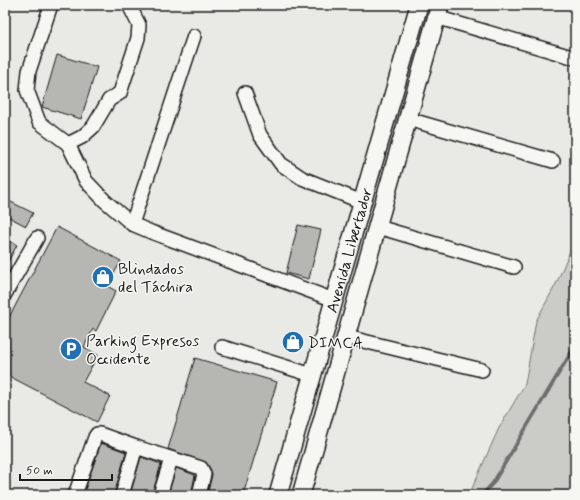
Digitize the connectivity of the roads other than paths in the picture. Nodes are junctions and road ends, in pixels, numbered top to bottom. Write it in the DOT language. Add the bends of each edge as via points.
graph roads {
  1 [pos="51,5"];
  2 [pos="129,5"];
  3 [pos="419,5"];
  4 [pos="438,11"];
  5 [pos="194,36"];
  6 [pos="575,58"];
  7 [pos="245,93"];
  8 [pos="408,119"];
  9 [pos="68,144"];
  10 [pos="553,161"];
  11 [pos="362,202"];
  12 [pos="132,224"];
  13 [pos="378,227"];
  14 [pos="37,238"];
  15 [pos="514,267"];
  16 [pos="5,294"];
  17 [pos="334,300"];
  18 [pos="346,337"];
  19 [pos="222,347"];
  20 [pos="482,370"];
  21 [pos="312,375"];
  22 [pos="136,447"];
  23 [pos="171,459"];
  24 [pos="75,495"];
  25 [pos="122,495"];
  26 [pos="160,495"];
  27 [pos="199,495"];
  28 [pos="278,495"];
  29 [pos="301,495"];
  1 -- 9 [label="street" via="29,71 27,90 39,122"];
  2 -- 9 [label="street" via="139,25 138,38 120,92 109,100 93,127 82,137"];
  3 -- 11 [label="main road, Avenida Libertador"];
  4 -- 6 [label="street"];
  4 -- 8 [label="main road, Avenida Libertador"];
  5 -- 12 [label="street"];
  7 -- 11 [label="street" via="260,136 281,164 302,178"];
  8 -- 10 [label="street"];
  8 -- 13 [label="main road, Avenida Libertador"];
  9 -- 12 [label="street" via="86,181"];
  11 -- 17 [label="main road, Avenida Libertador"];
  12 -- 17 [label="street"];
  13 -- 15 [label="street"];
  13 -- 18 [label="main road, Avenida Libertador"];
  14 -- 16 [label="street"];
  17 -- 21 [label="main road, Avenida Libertador"];
  18 -- 20 [label="street"];
  18 -- 29 [label="main road, Avenida Libertador"];
  19 -- 21 [label="street"];
  21 -- 28 [label="main road, Avenida Libertador"];
  22 -- 23 [label="street"];
  22 -- 24 [label="street" via="97,434"];
  22 -- 25 [label="street"];
  23 -- 26 [label="street"];
  23 -- 27 [label="street" via="201,468 204,474"];
}
